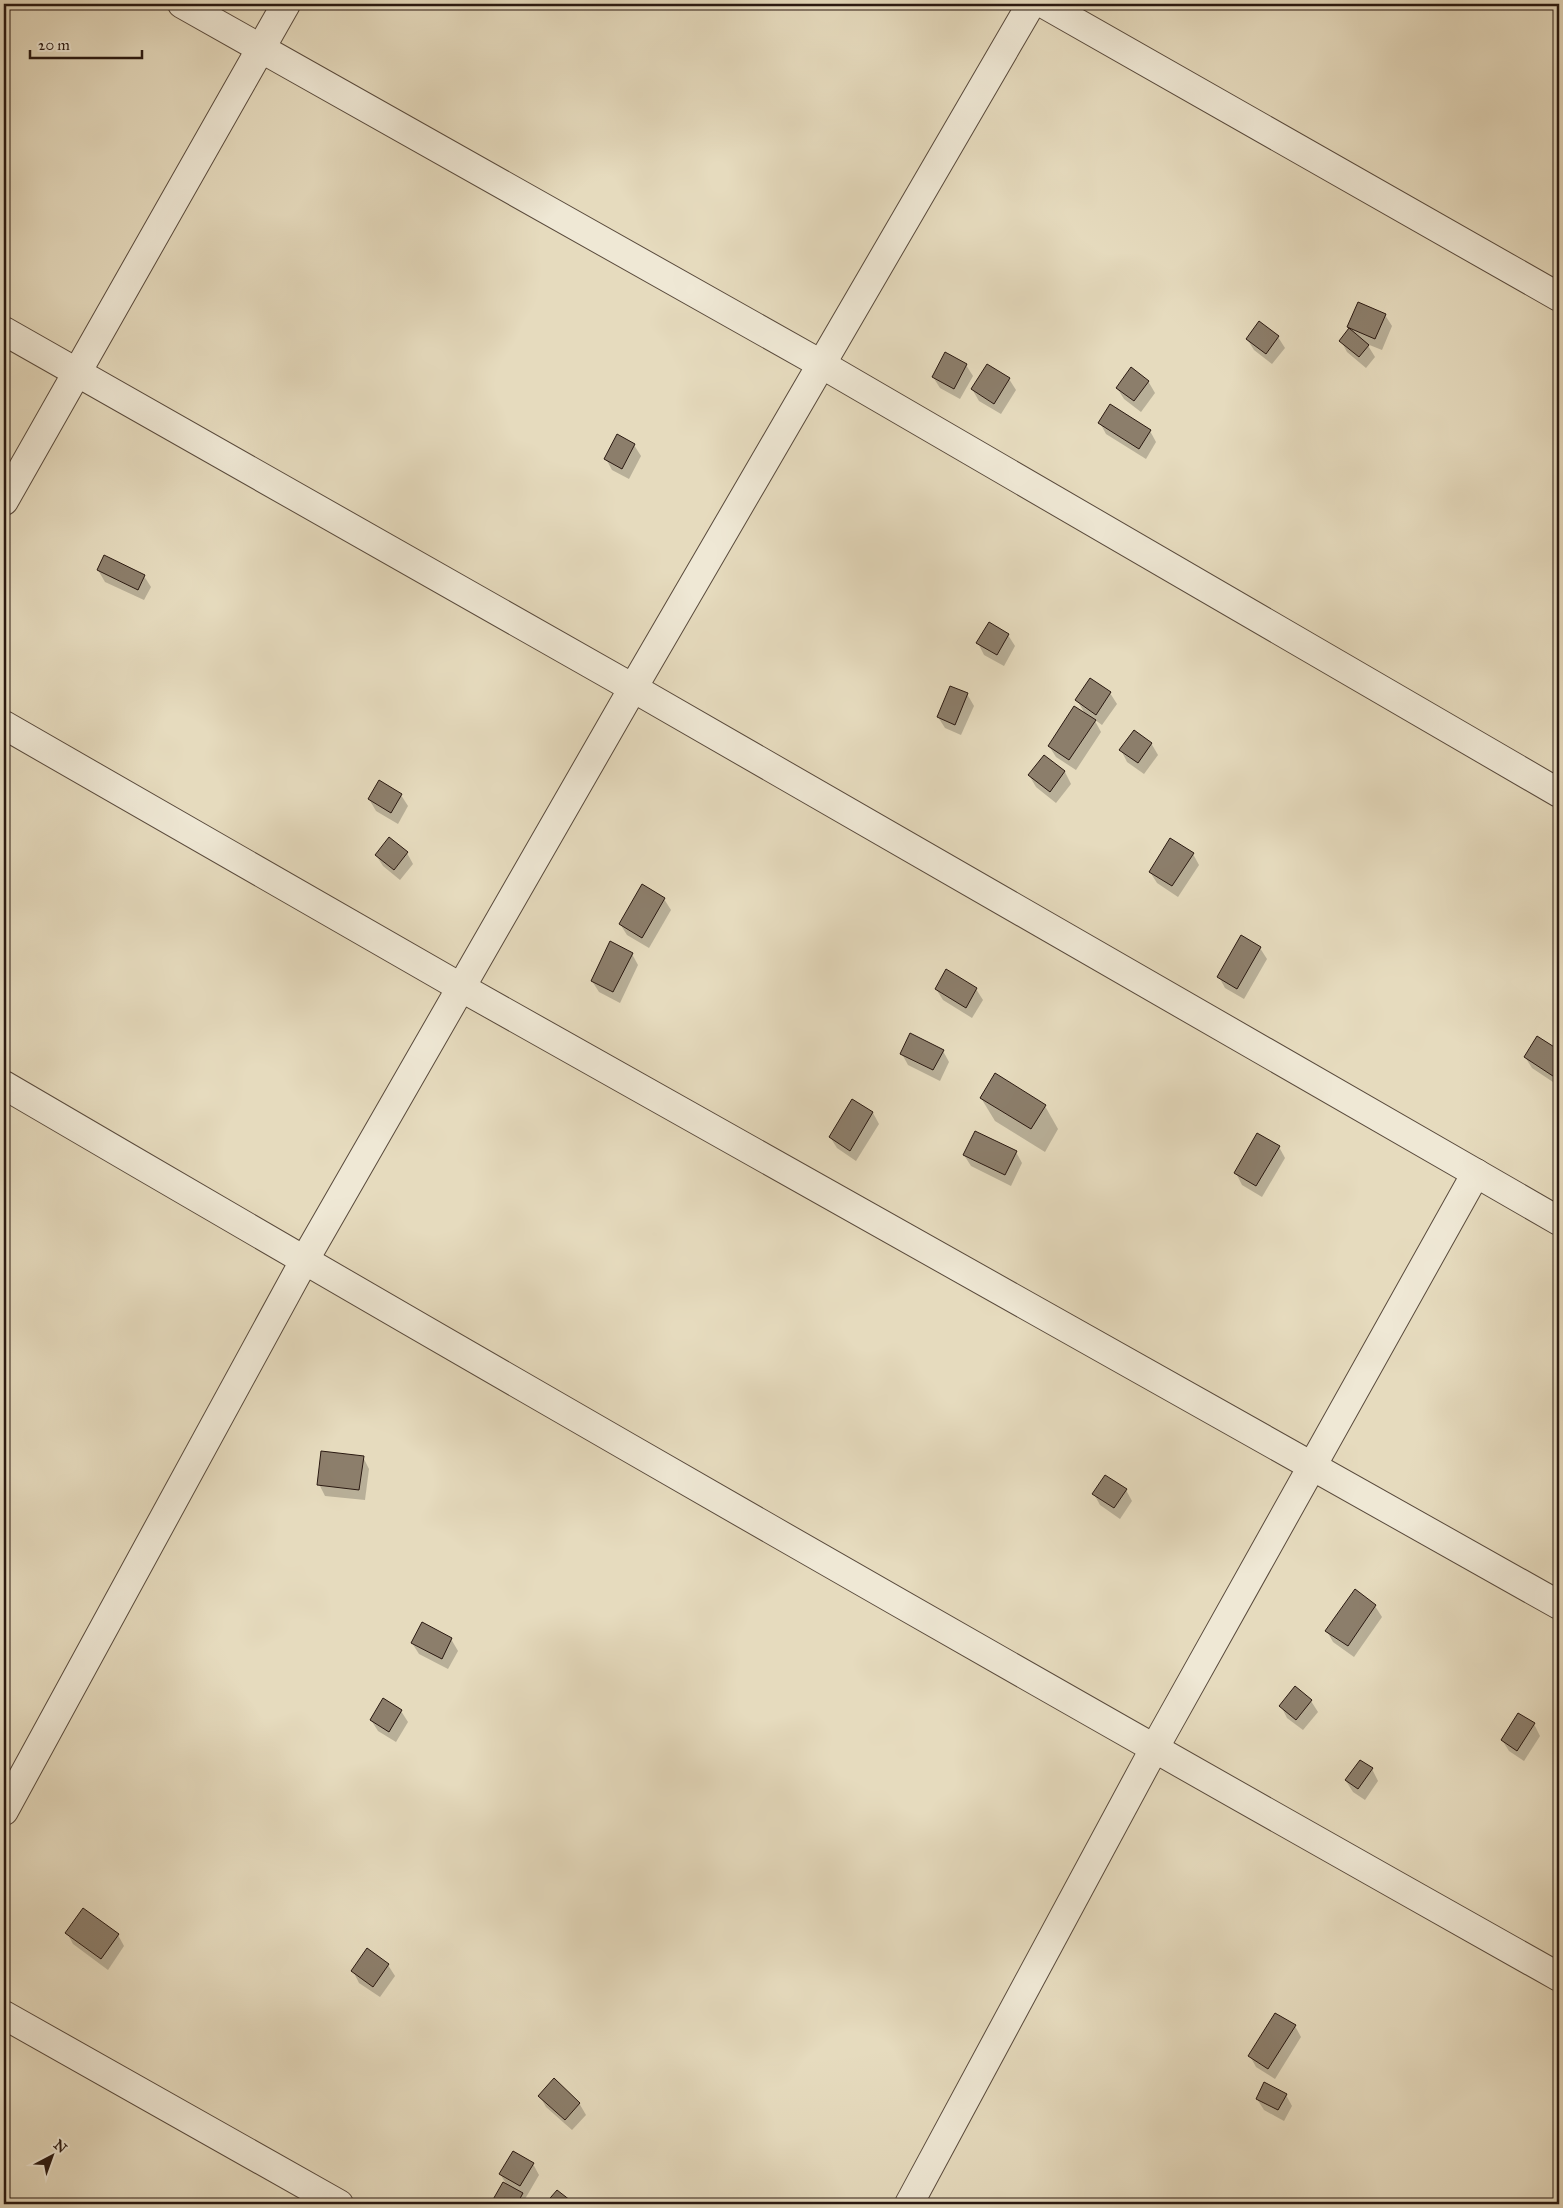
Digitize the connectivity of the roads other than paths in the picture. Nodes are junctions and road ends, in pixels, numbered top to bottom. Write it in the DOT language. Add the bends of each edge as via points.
graph roads {
  1 [pos="182,4"];
  2 [pos="286,4"];
  3 [pos="1031,4"];
  4 [pos="1044,4"];
  5 [pos="261,48"];
  6 [pos="1559,297"];
  7 [pos="4,331"];
  8 [pos="821,364"];
  9 [pos="76,373"];
  10 [pos="4,501"];
  11 [pos="633,688"];
  12 [pos="4,725"];
  13 [pos="1559,793"];
  14 [pos="462,988"];
  15 [pos="4,1085"];
  16 [pos="1476,1173"];
  17 [pos="1559,1221"];
  18 [pos="304,1261"];
  19 [pos="1312,1466"];
  20 [pos="1559,1605"];
  21 [pos="1154,1749"];
  22 [pos="4,1811"];
  23 [pos="1559,1977"];
  24 [pos="4,2015"];
  25 [pos="339,2204"];
  26 [pos="909,2204"];
  1 -- 5 [label="street"];
  2 -- 5 [label="street"];
  3 -- 8 [label="street"];
  4 -- 6 [label="street"];
  5 -- 8 [label="street"];
  5 -- 9 [label="street"];
  7 -- 9 [label="street"];
  8 -- 11 [label="street"];
  8 -- 13 [label="street"];
  9 -- 10 [label="street"];
  9 -- 11 [label="street"];
  11 -- 14 [label="street"];
  11 -- 16 [label="street"];
  12 -- 14 [label="street"];
  14 -- 18 [label="street"];
  14 -- 19 [label="street"];
  15 -- 18 [label="street"];
  16 -- 17 [label="street"];
  16 -- 19 [label="street"];
  18 -- 21 [label="street"];
  18 -- 22 [label="street"];
  19 -- 20 [label="street"];
  19 -- 21 [label="street"];
  21 -- 23 [label="street"];
  21 -- 26 [label="street"];
  24 -- 25 [label="street"];
}
